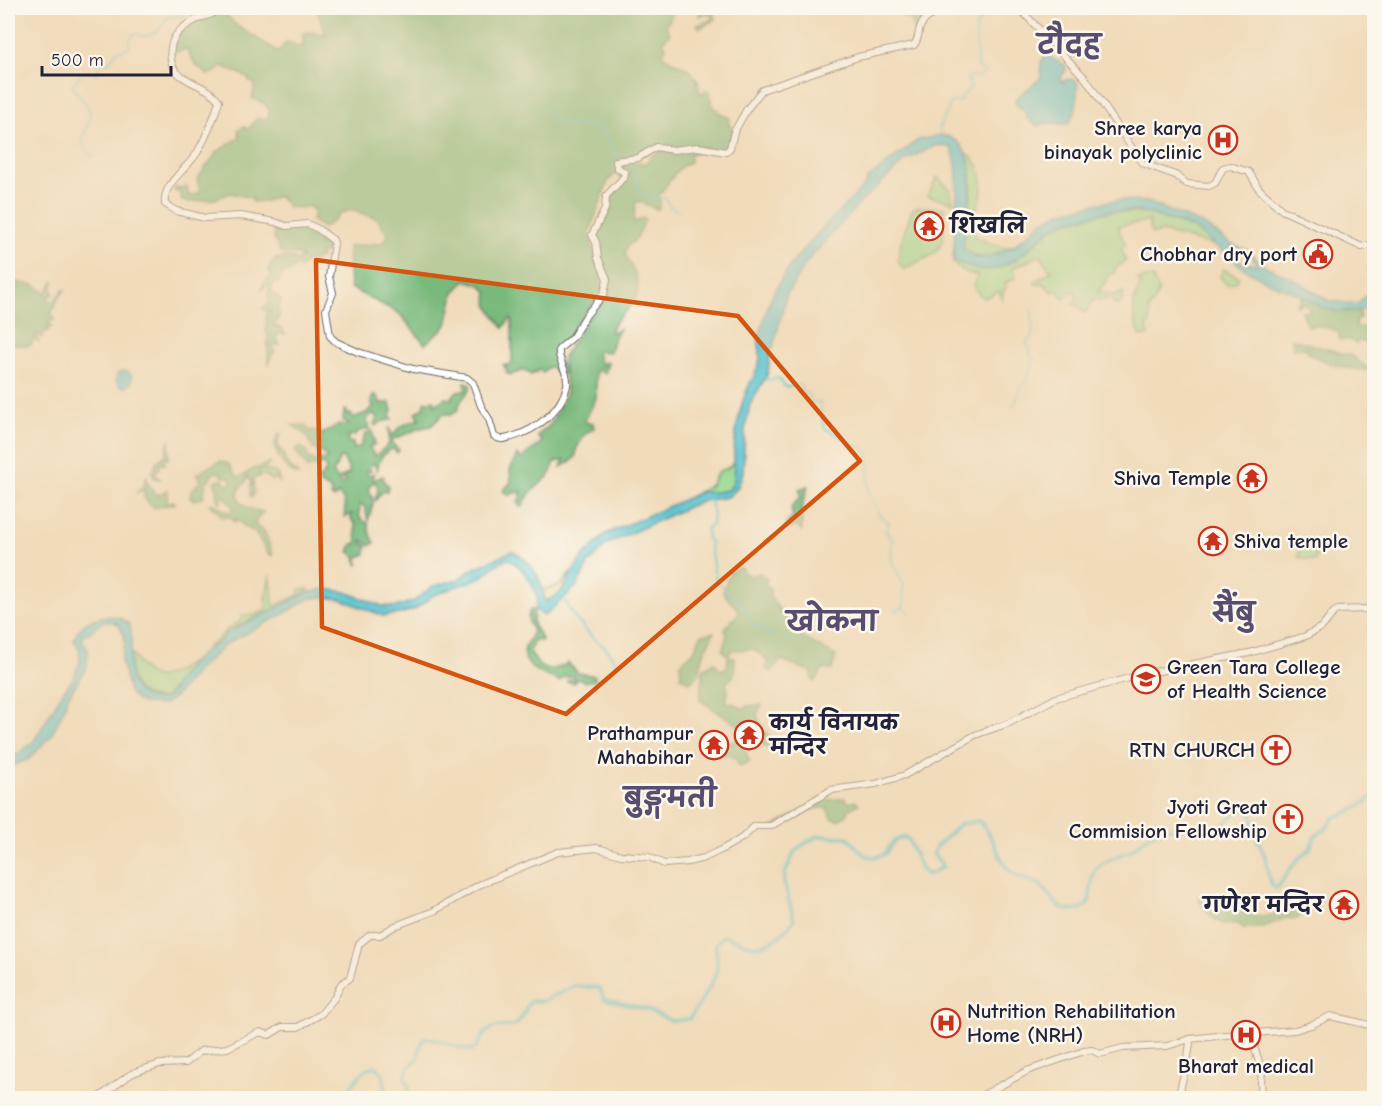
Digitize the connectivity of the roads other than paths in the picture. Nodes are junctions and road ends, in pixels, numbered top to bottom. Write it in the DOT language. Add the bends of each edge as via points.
graph roads {
  1 [pos="215,8"];
  2 [pos="946,8"];
  3 [pos="1018,8"];
  4 [pos="1374,244"];
  5 [pos="1374,613"];
  6 [pos="1374,1026"];
  7 [pos="1253,1032"];
  8 [pos="1190,1039"];
  9 [pos="98,1098"];
  10 [pos="978,1098"];
  11 [pos="1179,1098"];
  12 [pos="1262,1098"];
  1 -- 2 [label="main road" via="212,14 178,31 172,43 175,70 219,101 202,144 171,184 165,204 201,217 248,217 283,226 308,224 318,229 334,243 328,276 333,294 326,310 328,332 333,340 413,369 467,378 496,438 506,439 536,428 565,392 567,375 559,349 572,338 607,286 592,235 605,209 606,196 624,177 616,164 619,160 638,158 656,147 726,152 734,132 762,90 858,57 916,44 922,22"];
  3 -- 4 [label="main road" via="1086,79 1142,163 1198,185 1214,185 1227,166 1246,171 1282,210 1362,248"];
  5 -- 9 [label="main road" via="1338,610 1313,634 1266,649 1138,675 1056,698 1009,723 975,735 905,775 876,784 831,790 778,823 761,826 700,860 664,864 649,857 597,848 566,850 481,884 434,911 360,942 350,978 320,1015 269,1035 260,1032 227,1048 201,1050 186,1063 160,1064 141,1070"];
  6 -- 7 [label="main road" via="1330,1016 1295,1030"];
  7 -- 8 [label="main road"];
  7 -- 12 [label="main road" via="1262,1072"];
  8 -- 10 [label="main road" via="1167,1046 1123,1048 1100,1054 1092,1050 1080,1052 1027,1071"];
  8 -- 11 [label="main road"];
}
